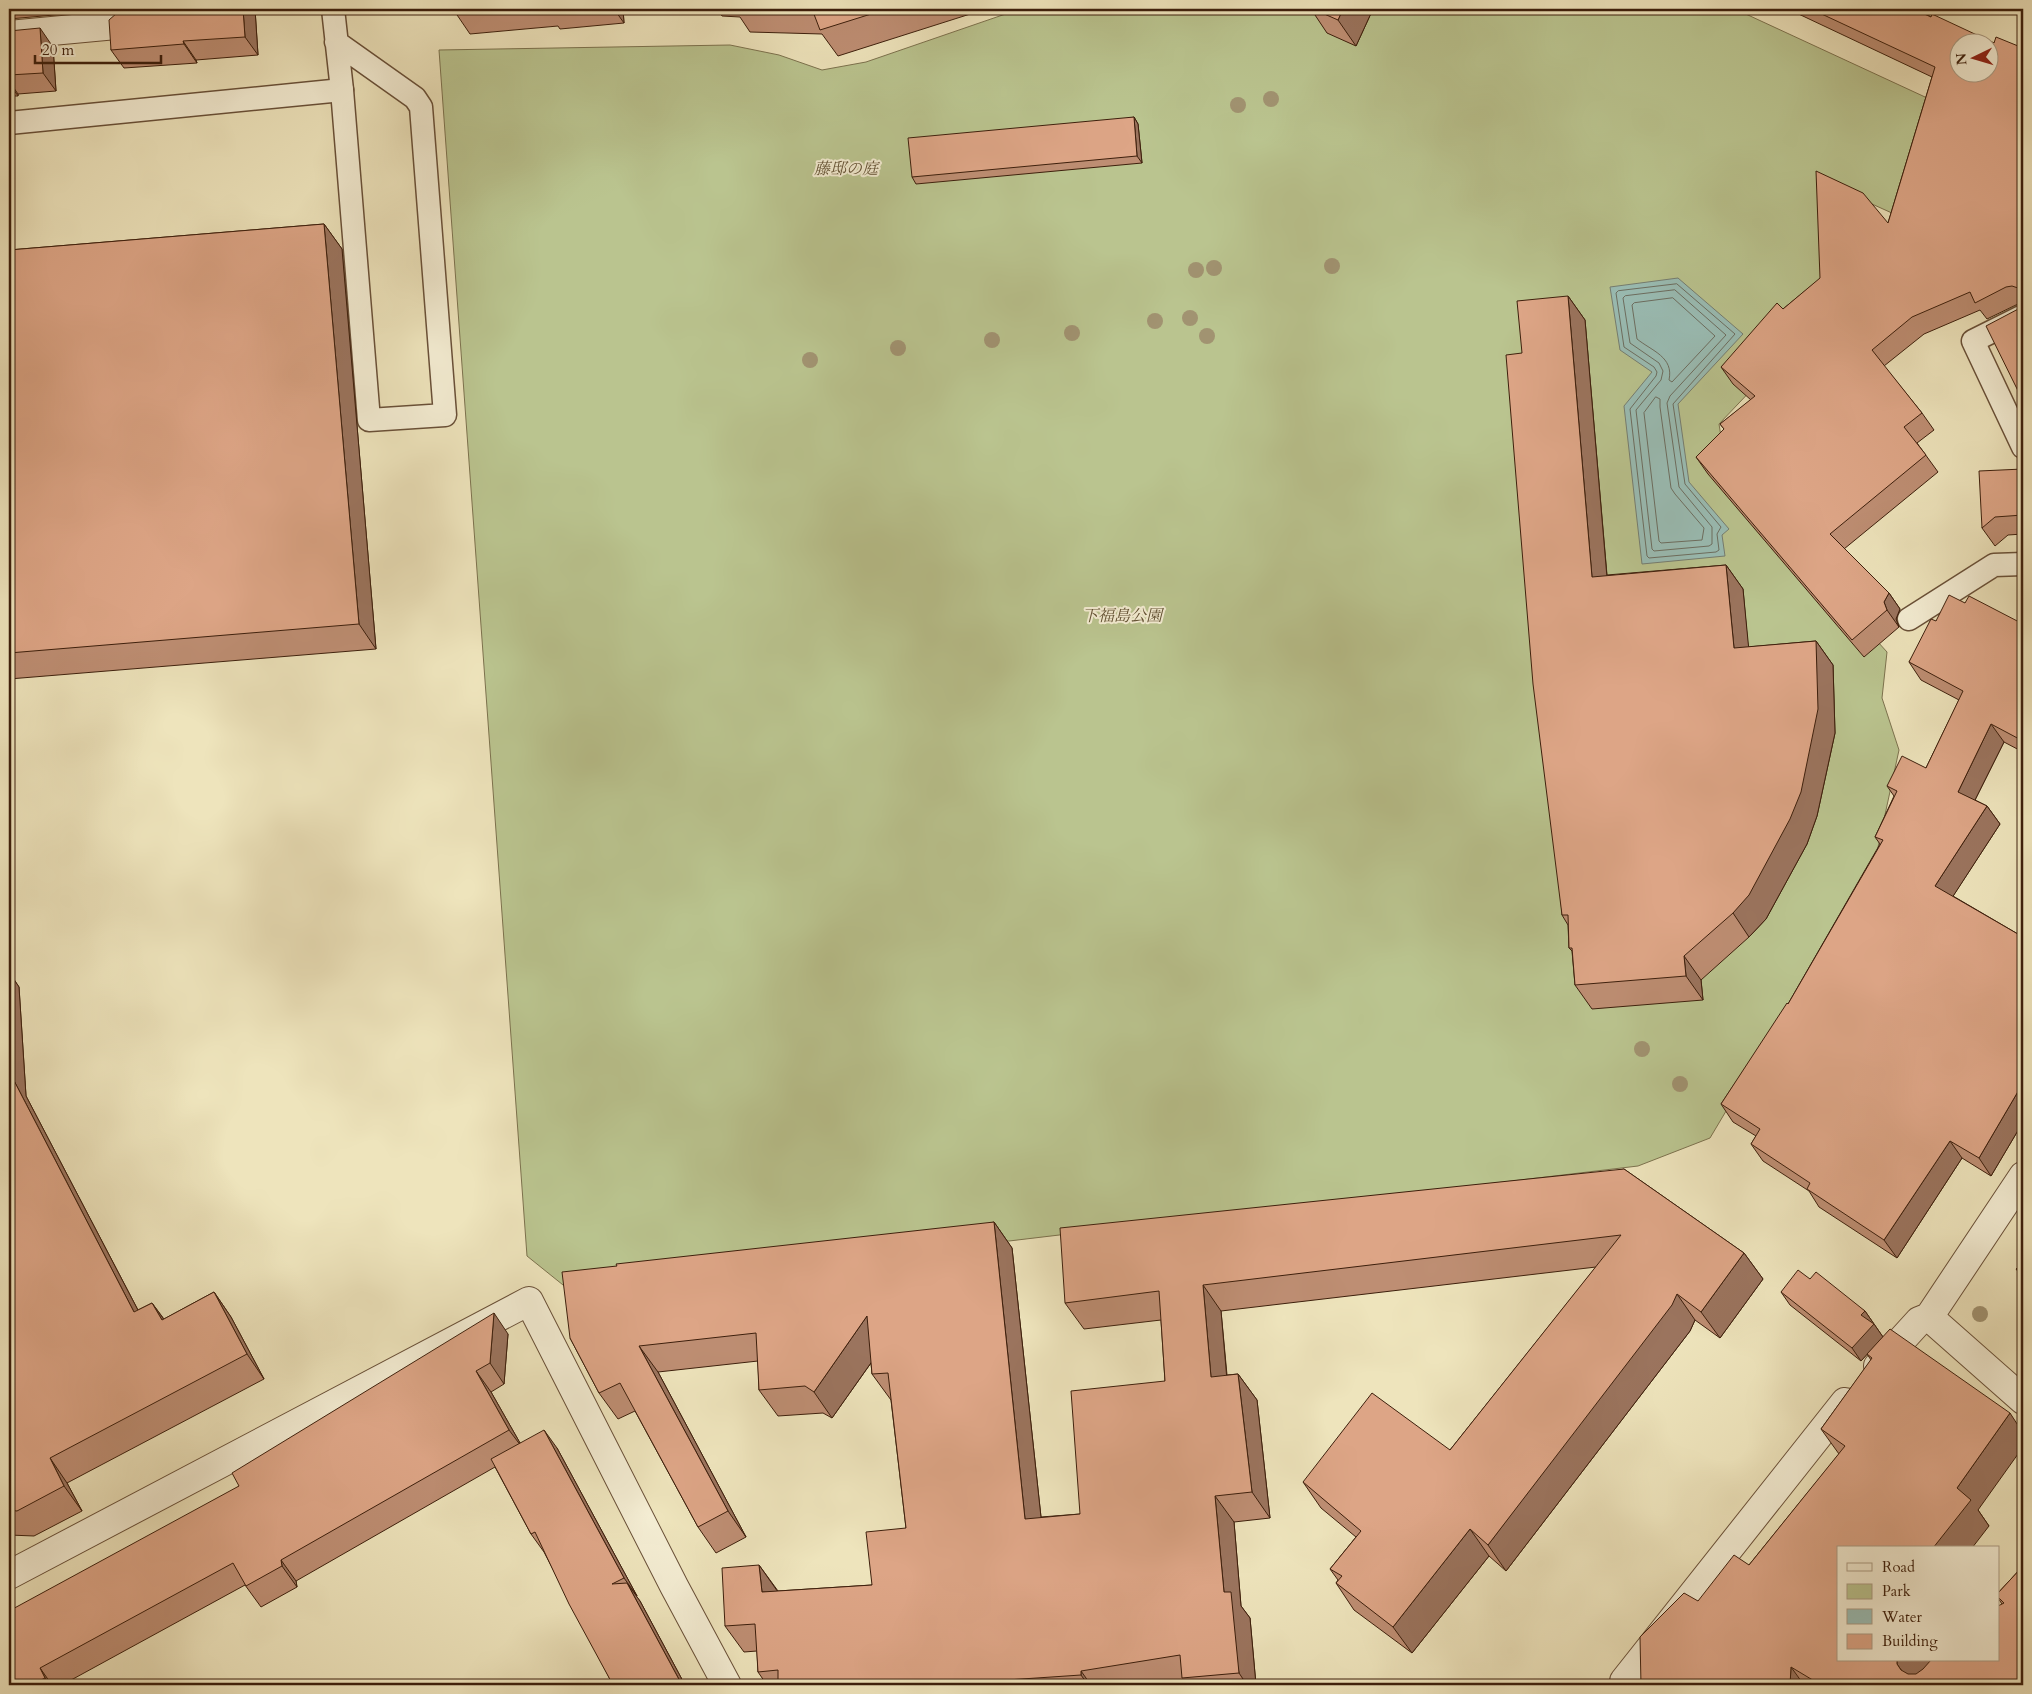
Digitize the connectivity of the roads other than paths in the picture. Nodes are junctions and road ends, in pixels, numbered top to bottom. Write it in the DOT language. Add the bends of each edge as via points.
graph roads {
  1 [pos="115,9"];
  2 [pos="333,9"];
  3 [pos="9,35"];
  4 [pos="336,42"];
  5 [pos="342,90"];
  6 [pos="9,123"];
  7 [pos="2023,316"];
  8 [pos="2023,447"];
  9 [pos="2023,564"];
  10 [pos="1909,619"];
  11 [pos="2023,1176"];
  12 [pos="1929,1316"];
  13 [pos="2023,1400"];
  14 [pos="11,1568"];
  15 [pos="727,1685"];
  16 [pos="1624,1685"];
  1 -- 3 [label="street" via="116,25"];
  2 -- 4 [label="lane"];
  4 -- 5 [label="lane"];
  4 -- 5 [label="lane" via="415,98 421,107 445,415 369,420"];
  5 -- 6 [label="lane"];
  7 -- 8 [label="lane" via="1973,341"];
  9 -- 10 [label="lane" via="1994,565"];
  11 -- 12 [label="street"];
  12 -- 13 [label="street"];
  12 -- 16 [label="street" via="1919,1322 1848,1398"];
  14 -- 15 [label="street" via="529,1301"];
}
